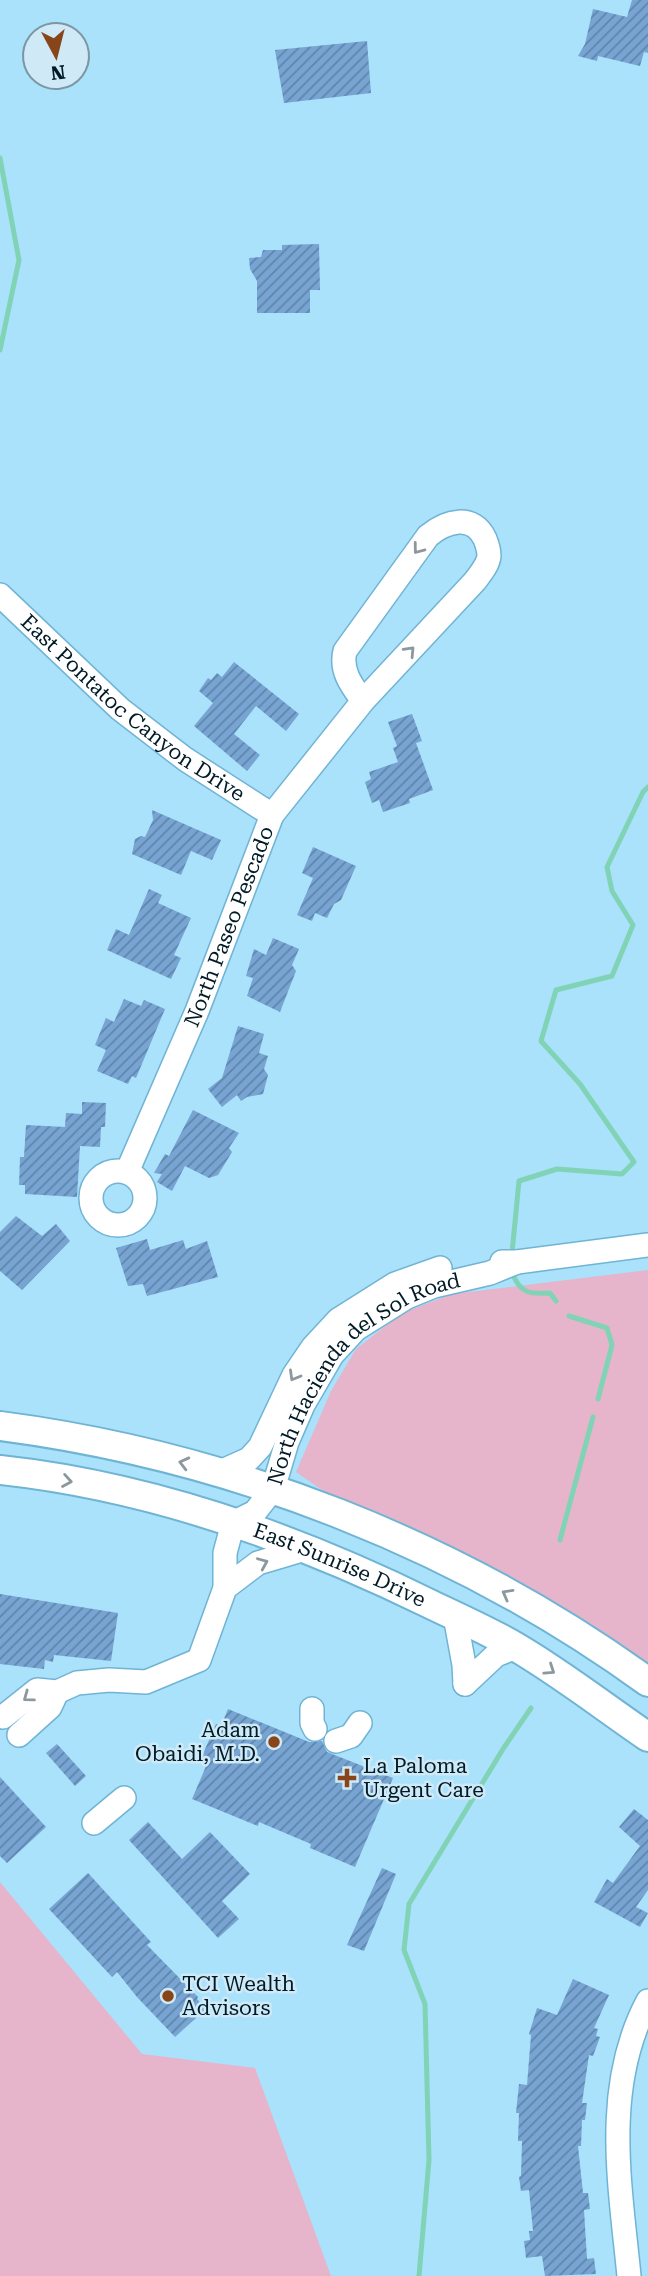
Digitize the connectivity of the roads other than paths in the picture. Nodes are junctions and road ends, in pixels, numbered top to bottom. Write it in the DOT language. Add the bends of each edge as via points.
graph roads {
  1 [pos="0,595"];
  2 [pos="363,701"];
  3 [pos="272,815"];
  4 [pos="127,1172"];
  5 [pos="648,1245"];
  6 [pos="517,1262"];
  7 [pos="0,1426"];
  8 [pos="0,1469"];
  9 [pos="220,1472"];
  10 [pos="273,1489"];
  11 [pos="233,1523"];
  12 [pos="305,1549"];
  13 [pos="225,1588"];
  14 [pos="455,1616"];
  15 [pos="516,1647"];
  16 [pos="648,1682"];
  17 [pos="57,1692"];
  18 [pos="3,1717"];
  19 [pos="360,1723"];
  20 [pos="19,1735"];
  21 [pos="648,1737"];
  22 [pos="336,1741"];
  23 [pos="124,1798"];
  24 [pos="93,1823"];
  25 [pos="648,2001"];
  26 [pos="629,2276"];
  1 -- 3 [label="street, East Pontatoc Canyon Drive" via="120,709 185,759"];
  2 -- 2 [label="street, North Paseo Pescado, one-way" via="485,567 489,556 480,529 456,521 428,536 345,652 344,666"];
  2 -- 3 [label="street, North Paseo Pescado"];
  3 -- 4 [label="street, North Paseo Pescado" via="197,1011"];
  5 -- 6 [label="street, North Hacienda del Sol Road"];
  6 -- 9 [label="street, North Hacienda del Sol Road, one-way" via="443,1267 395,1284 338,1320 294,1375 260,1447 249,1459"];
  6 -- 10 [label="street, North Hacienda del Sol Road" via="407,1297 356,1329 312,1387 287,1442"];
  9 -- 7 [label="main road, East Sunrise Drive, one-way" via="101,1442"];
  8 -- 11 [label="main road, East Sunrise Drive, one-way" via="86,1484"];
  9 -- 10 [label="main road, East Sunrise Drive"];
  10 -- 11 [label="street, North Hacienda del Sol Road" via="255,1512"];
  16 -- 10 [label="main road, East Sunrise Drive, one-way" via="612,1656 466,1572 380,1531"];
  11 -- 12 [label="main road, East Sunrise Drive"];
  11 -- 13 [label="street" via="225,1556"];
  13 -- 12 [label="street, one-way" via="258,1563"];
  12 -- 14 [label="main road, East Sunrise Drive"];
  13 -- 17 [label="street" via="199,1660 146,1682 77,1683"];
  14 -- 15 [label="main road, East Sunrise Drive"];
  14 -- 15 [label="street" via="465,1684 496,1654"];
  15 -- 21 [label="main road, East Sunrise Drive, one-way"];
  17 -- 18 [label="street, one-way" via="37,1690"];
  17 -- 20 [label="street" via="50,1707"];
  19 -- 22 [label="street" via="351,1736"];
  23 -- 24 [label="street"];
  25 -- 26 [label="street" via="622,2078 618,2112 618,2166"];
}
